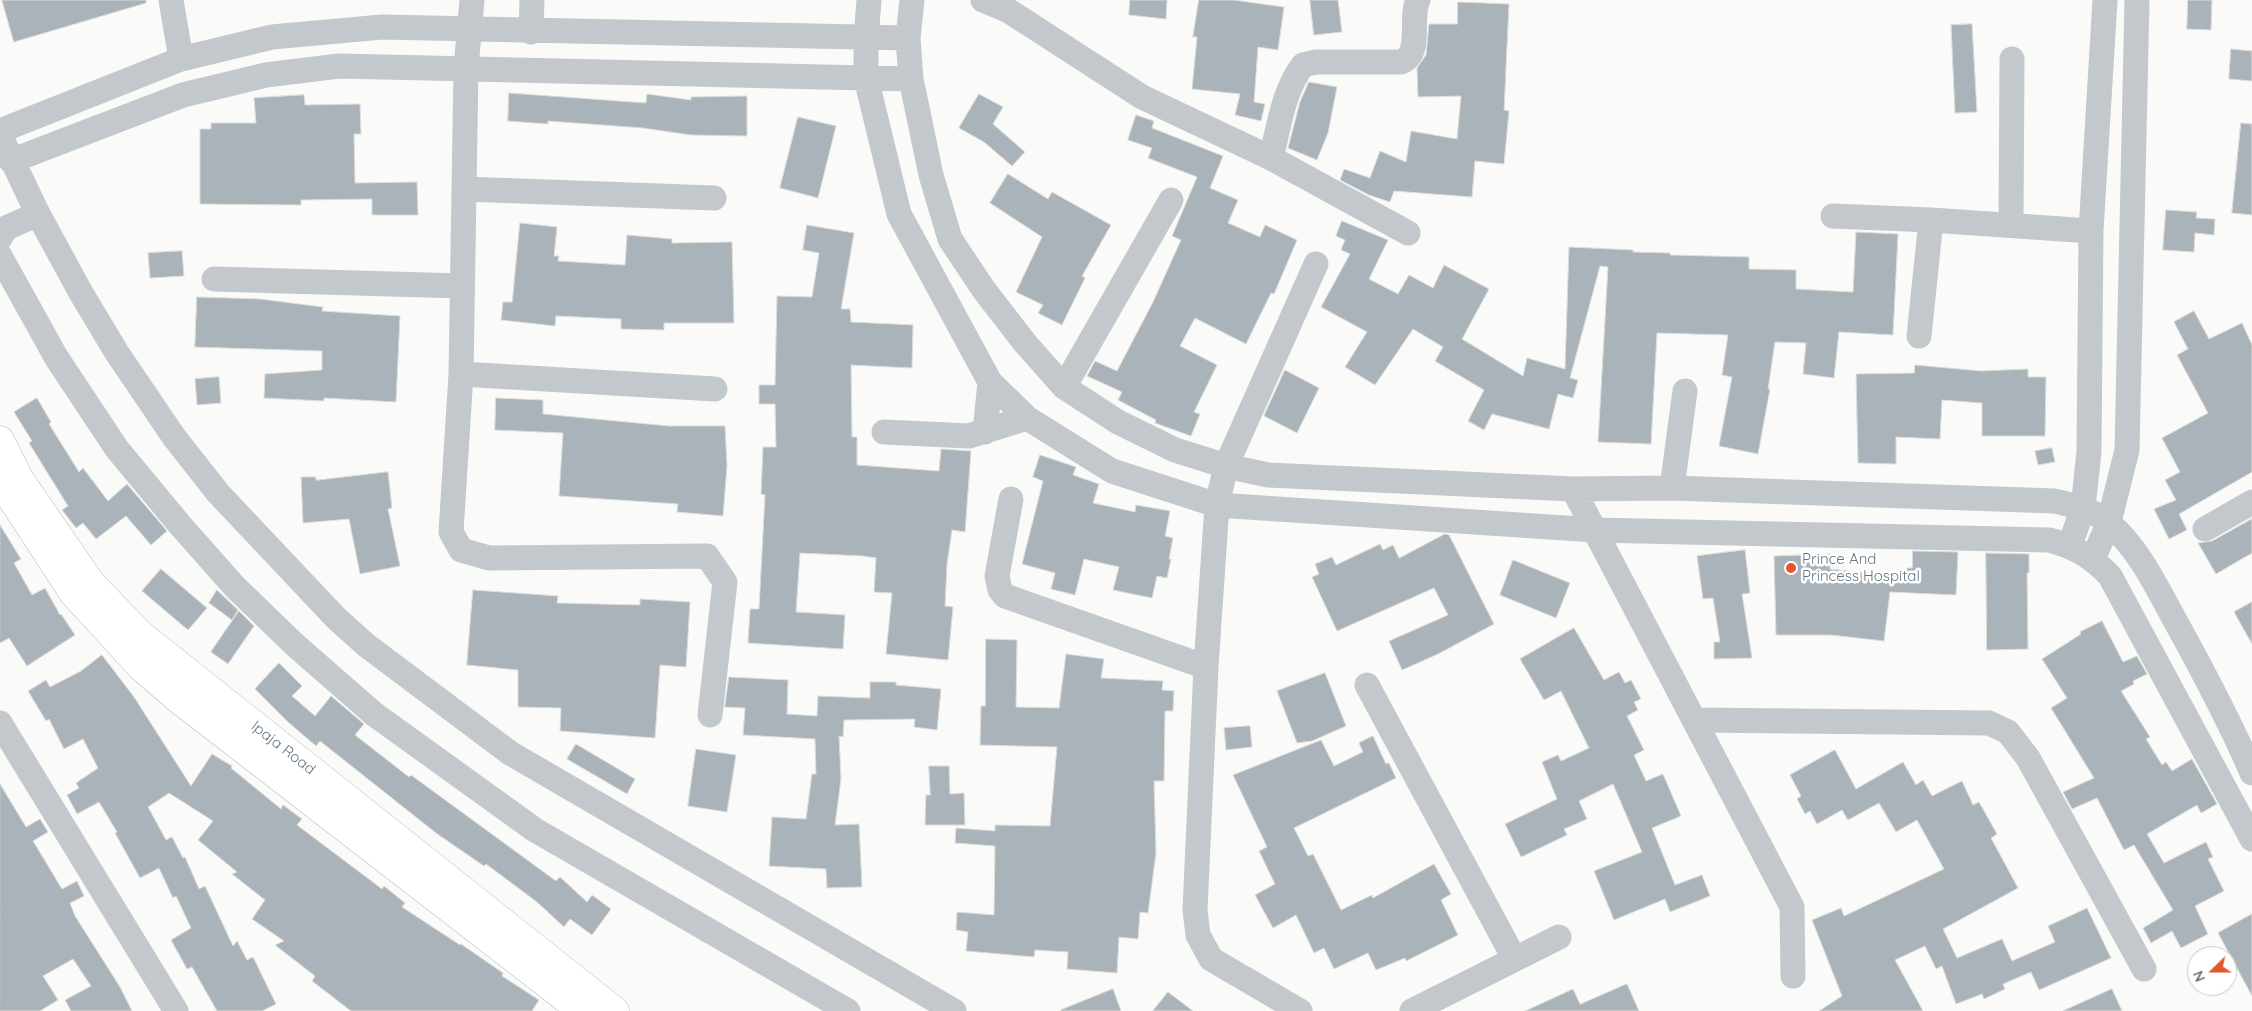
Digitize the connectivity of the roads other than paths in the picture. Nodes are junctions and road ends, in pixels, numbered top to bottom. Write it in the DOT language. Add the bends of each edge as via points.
graph roads {
  1 [pos="171,0"];
  2 [pos="472,0"];
  3 [pos="532,0"];
  4 [pos="869,0"];
  5 [pos="912,0"];
  6 [pos="983,0"];
  7 [pos="1418,0"];
  8 [pos="2105,0"];
  9 [pos="2137,0"];
  10 [pos="470,30"];
  11 [pos="531,32"];
  12 [pos="908,38"];
  13 [pos="866,39"];
  14 [pos="181,59"];
  15 [pos="2012,59"];
  16 [pos="466,68"];
  17 [pos="866,78"];
  18 [pos="911,79"];
  19 [pos="0,133"];
  20 [pos="1271,158"];
  21 [pos="11,161"];
  22 [pos="464,189"];
  23 [pos="714,198"];
  24 [pos="1171,200"];
  25 [pos="38,214"];
  26 [pos="1833,216"];
  27 [pos="1931,220"];
  28 [pos="2011,225"];
  29 [pos="2091,231"];
  30 [pos="1408,233"];
  31 [pos="0,238"];
  32 [pos="0,256"];
  33 [pos="1316,264"];
  34 [pos="214,279"];
  35 [pos="462,286"];
  36 [pos="1919,336"];
  37 [pos="461,374"];
  38 [pos="990,382"];
  39 [pos="1064,387"];
  40 [pos="715,389"];
  41 [pos="1685,391"];
  42 [pos="1027,418"];
  43 [pos="884,432"];
  44 [pos="985,432"];
  45 [pos="0,440"];
  46 [pos="1226,466"];
  47 [pos="0,481"];
  48 [pos="1672,488"];
  49 [pos="1573,489"];
  50 [pos="1011,499"];
  51 [pos="2252,502"];
  52 [pos="1217,505"];
  53 [pos="2083,508"];
  54 [pos="2109,522"];
  55 [pos="2205,529"];
  56 [pos="1595,530"];
  57 [pos="2070,545"];
  58 [pos="2093,559"];
  59 [pos="1206,667"];
  60 [pos="1367,685"];
  61 [pos="710,715"];
  62 [pos="1694,720"];
  63 [pos="0,723"];
  64 [pos="2252,773"];
  65 [pos="2243,801"];
  66 [pos="2252,839"];
  67 [pos="1559,937"];
  68 [pos="1514,958"];
  69 [pos="2144,969"];
  70 [pos="1793,976"];
  71 [pos="569,1007"];
  72 [pos="176,1011"];
  73 [pos="615,1011"];
  74 [pos="848,1011"];
  75 [pos="954,1011"];
  76 [pos="1300,1011"];
  77 [pos="1412,1011"];
  1 -- 14 [label="street"];
  2 -- 10 [label="street"];
  3 -- 11 [label="street"];
  4 -- 13 [label="street"];
  5 -- 12 [label="street"];
  6 -- 20 [label="street" via="1009,11 1142,97"];
  7 -- 20 [label="street" via="1413,25 1413,53 1406,60 1303,65 1288,92"];
  8 -- 29 [label="street"];
  9 -- 54 [label="street" via="2127,450"];
  10 -- 11 [label="street"];
  10 -- 14 [label="street" via="382,27 272,36"];
  10 -- 16 [label="street"];
  11 -- 13 [label="street"];
  12 -- 13 [label="street"];
  12 -- 18 [label="street"];
  13 -- 17 [label="street"];
  14 -- 19 [label="street"];
  15 -- 28 [label="street"];
  16 -- 17 [label="street"];
  16 -- 21 [label="street" via="339,66 266,75 183,95"];
  16 -- 22 [label="street"];
  17 -- 18 [label="street"];
  17 -- 38 [label="street" via="899,214"];
  18 -- 39 [label="street" via="931,175 950,239 984,290"];
  19 -- 21 [label="street"];
  20 -- 30 [label="street"];
  21 -- 25 [label="street"];
  22 -- 23 [label="street"];
  22 -- 35 [label="street"];
  24 -- 39 [label="street"];
  25 -- 31 [label="street" via="6,228"];
  25 -- 75 [label="street" via="117,353 174,437 218,493 336,618 366,645 510,753"];
  26 -- 27 [label="street"];
  27 -- 28 [label="street"];
  27 -- 36 [label="street"];
  28 -- 29 [label="street"];
  29 -- 53 [label="street" via="2089,452"];
  32 -- 74 [label="street" via="56,357 118,450 235,586 295,645 374,714 534,830"];
  33 -- 46 [label="street"];
  34 -- 35 [label="street"];
  35 -- 37 [label="street"];
  37 -- 40 [label="street"];
  37 -- 61 [label="street" via="451,532 461,550 489,558 707,556 725,582"];
  38 -- 42 [label="street"];
  38 -- 44 [label="street"];
  39 -- 46 [label="street" via="1118,422 1175,450"];
  41 -- 48 [label="street"];
  42 -- 44 [label="street"];
  42 -- 52 [label="street" via="1112,471"];
  43 -- 44 [label="street" via="953,437"];
  45 -- 73 [label="main road, Ipaja Road" via="20,480 91,582 140,634"];
  46 -- 49 [label="street" via="1268,475"];
  46 -- 52 [label="street"];
  47 -- 71 [label="main road, Ipaja Road" via="74,594 141,667"];
  48 -- 49 [label="street"];
  48 -- 53 [label="street" via="2054,501"];
  49 -- 56 [label="street"];
  50 -- 59 [label="street" via="997,576 1005,596"];
  51 -- 55 [label="street"];
  52 -- 56 [label="street"];
  52 -- 59 [label="street"];
  53 -- 54 [label="street"];
  53 -- 57 [label="street"];
  54 -- 58 [label="street"];
  54 -- 64 [label="street" via="2130,544 2159,590 2228,717"];
  56 -- 57 [label="street" via="2049,540"];
  56 -- 62 [label="street"];
  57 -- 58 [label="street"];
  58 -- 65 [label="street" via="2110,576"];
  59 -- 76 [label="street" via="1195,910 1198,935 1211,959"];
  60 -- 68 [label="street"];
  62 -- 69 [label="street" via="1988,723 2008,732 2028,758"];
  62 -- 70 [label="street" via="1792,907"];
  63 -- 72 [label="street"];
  65 -- 66 [label="street"];
  67 -- 68 [label="street"];
  68 -- 77 [label="street"];
}
